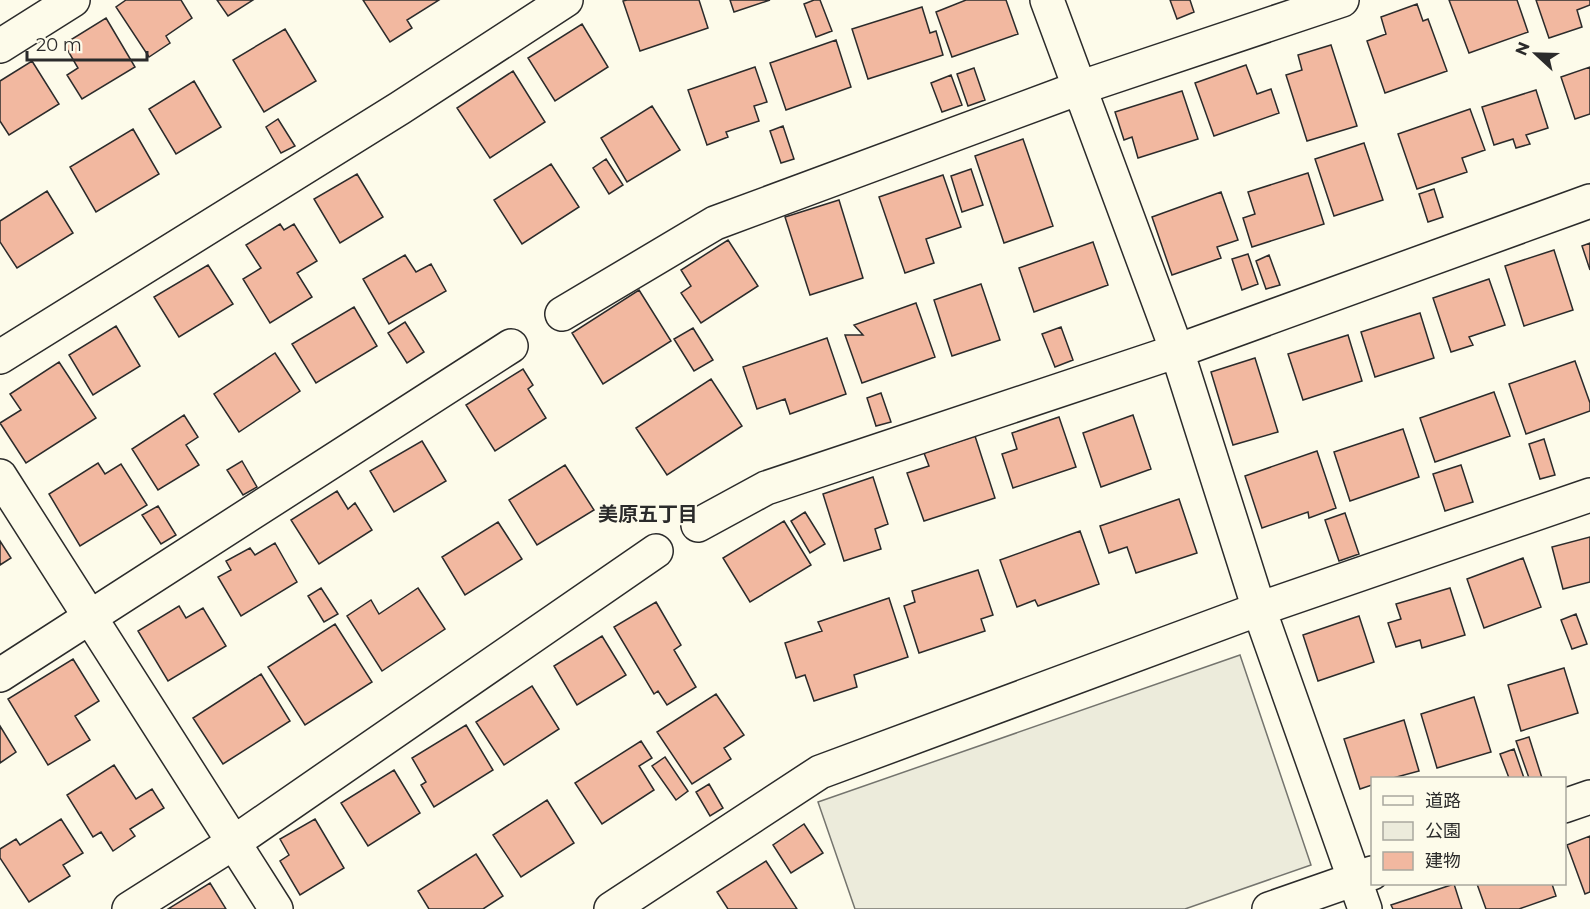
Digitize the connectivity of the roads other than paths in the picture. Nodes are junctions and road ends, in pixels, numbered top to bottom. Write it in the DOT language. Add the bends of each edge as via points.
graph roads {
  1 [pos="73,0"];
  2 [pos="566,0"];
  3 [pos="1047,0"];
  4 [pos="1342,0"];
  5 [pos="0,46"];
  6 [pos="1078,88"];
  7 [pos="1590,201"];
  8 [pos="562,314"];
  9 [pos="511,346"];
  10 [pos="1177,351"];
  11 [pos="0,357"];
  12 [pos="0,476"];
  13 [pos="1590,495"];
  14 [pos="698,525"];
  15 [pos="656,551"];
  16 [pos="1259,609"];
  17 [pos="90,618"];
  18 [pos="0,675"];
  19 [pos="1590,797"];
  20 [pos="1566,805"];
  21 [pos="233,843"];
  22 [pos="1364,887"];
  23 [pos="129,909"];
  24 [pos="276,909"];
  25 [pos="611,909"];
  26 [pos="1269,909"];
  1 -- 5 [label="street"];
  2 -- 11 [label="street"];
  3 -- 6 [label="street"];
  4 -- 6 [label="street"];
  6 -- 8 [label="street" via="715,223"];
  6 -- 10 [label="street"];
  7 -- 10 [label="street"];
  9 -- 17 [label="street"];
  10 -- 14 [label="street" via="766,488"];
  10 -- 16 [label="street"];
  12 -- 17 [label="street"];
  13 -- 16 [label="street"];
  15 -- 21 [label="street"];
  16 -- 22 [label="street"];
  16 -- 25 [label="street" via="820,772"];
  17 -- 18 [label="street"];
  17 -- 21 [label="street"];
  19 -- 20 [label="street"];
  21 -- 23 [label="street"];
  21 -- 24 [label="street"];
  22 -- 26 [label="street"];
}
